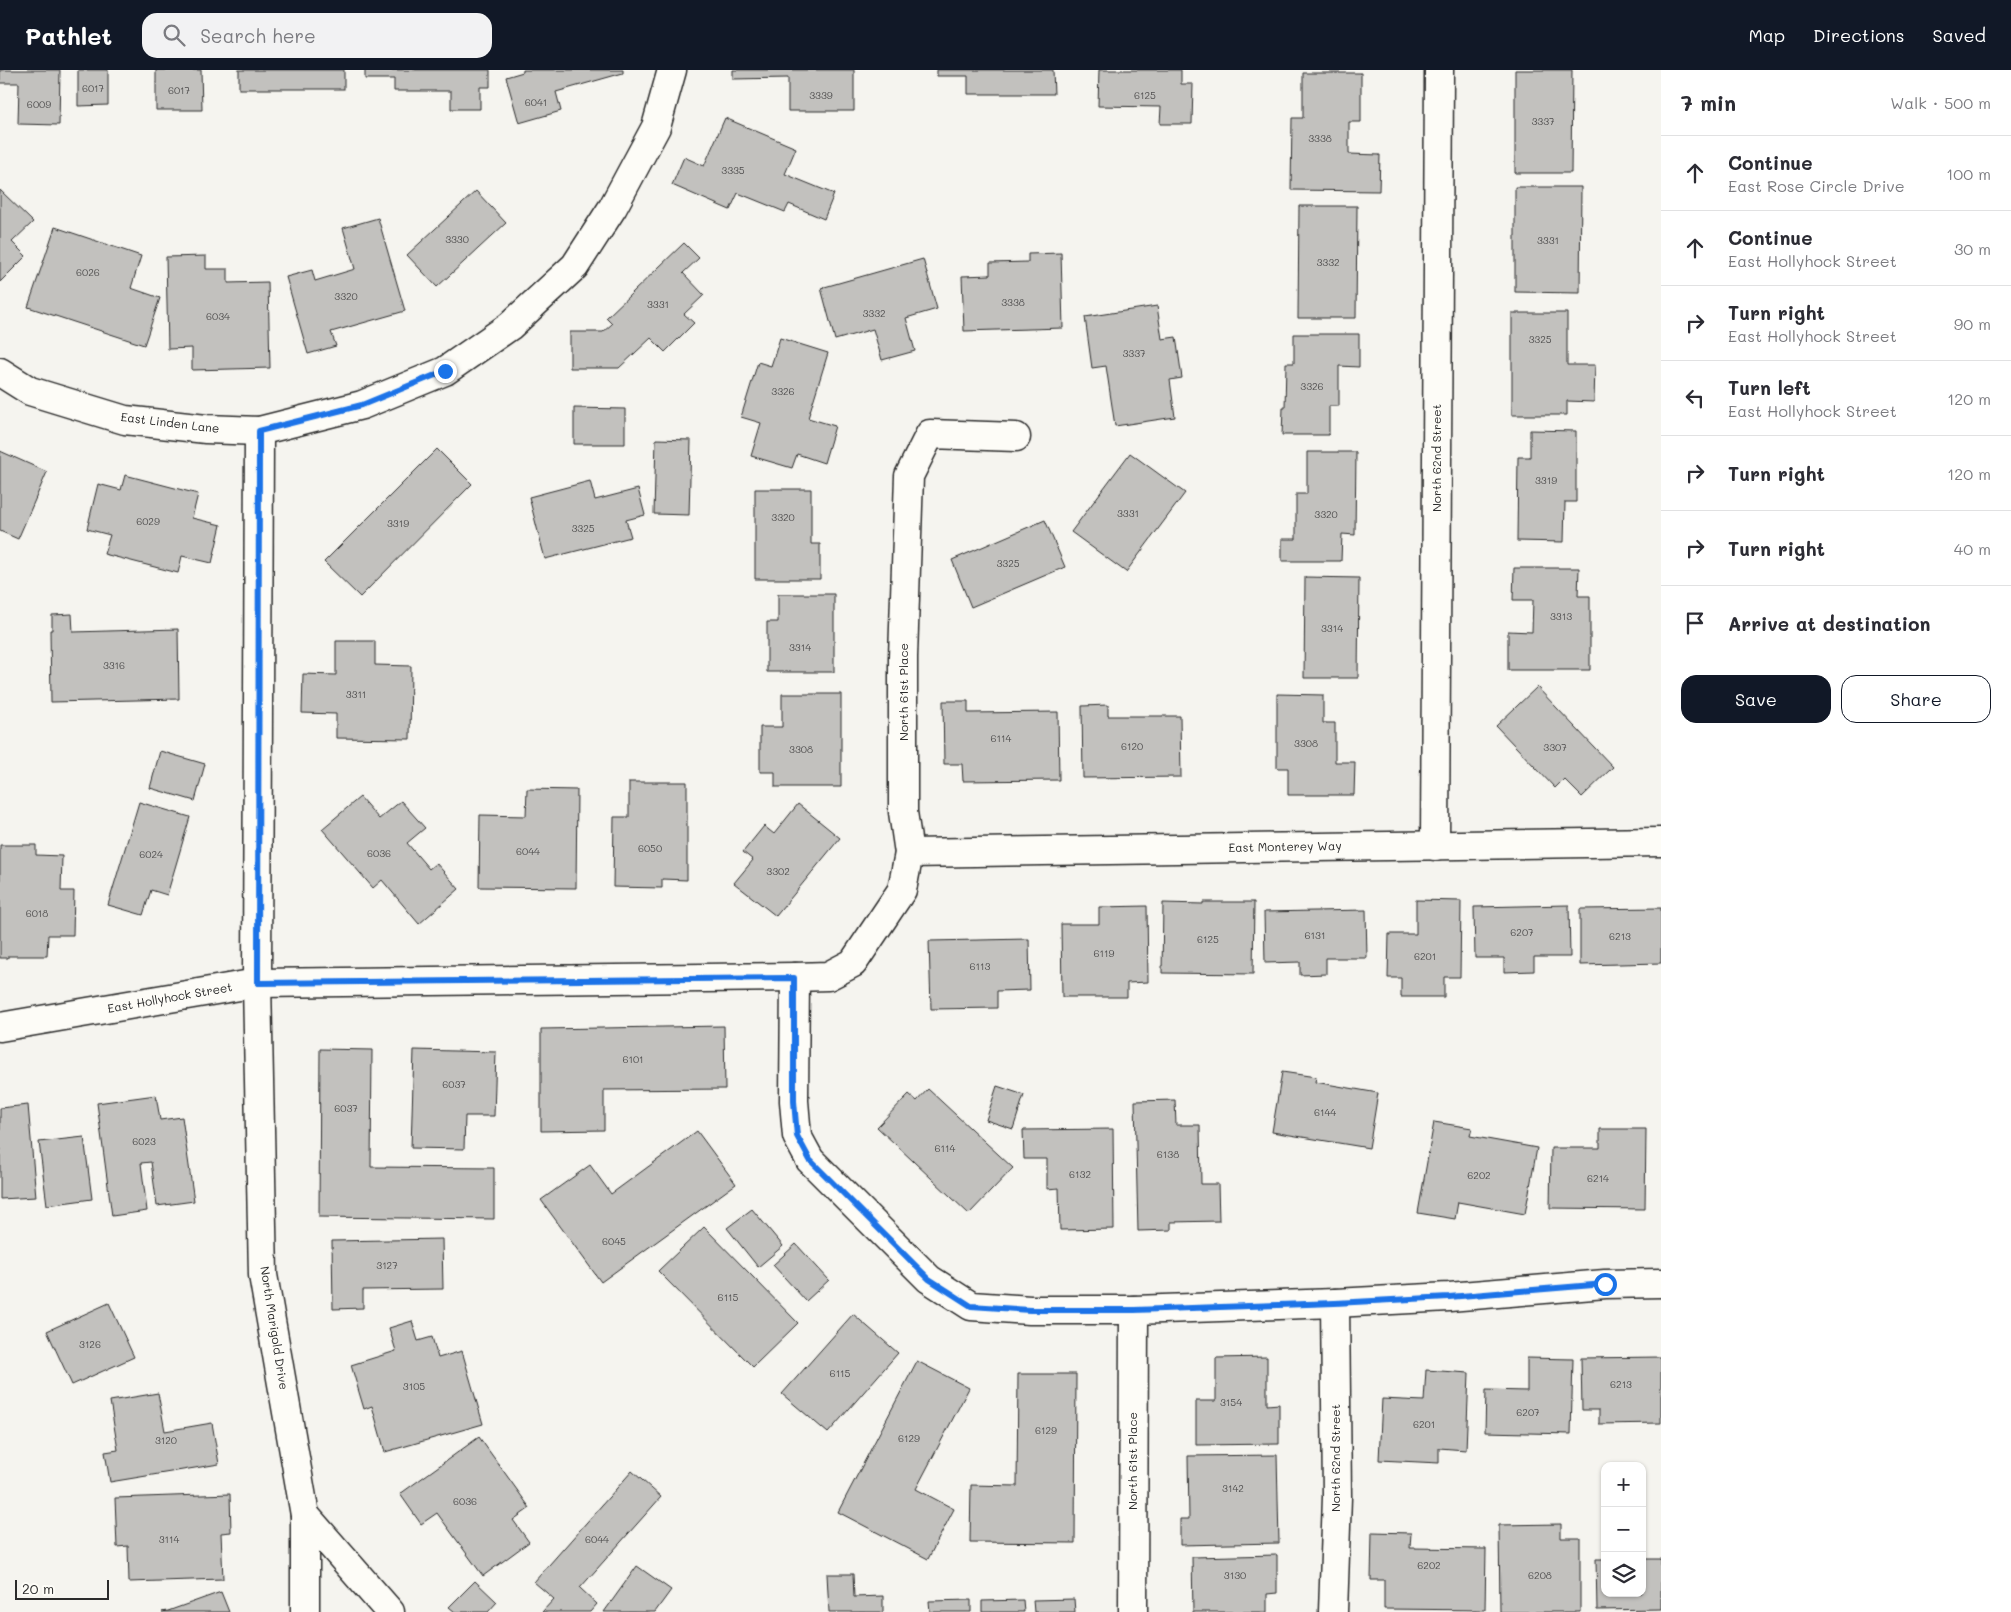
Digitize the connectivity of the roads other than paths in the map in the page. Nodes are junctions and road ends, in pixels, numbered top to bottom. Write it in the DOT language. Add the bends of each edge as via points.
graph roads {
  1 [pos="672,70"];
  2 [pos="1439,70"];
  3 [pos="0,372"];
  4 [pos="259,431"];
  5 [pos="1016,437"];
  6 [pos="1661,842"];
  7 [pos="1435,846"];
  8 [pos="909,853"];
  9 [pos="794,978"];
  10 [pos="258,983"];
  11 [pos="0,1027"];
  12 [pos="1661,1283"];
  13 [pos="1335,1303"];
  14 [pos="1134,1310"];
  15 [pos="305,1516"];
  16 [pos="305,1612"];
  17 [pos="390,1612"];
  18 [pos="1133,1612"];
  19 [pos="1333,1612"];
  1 -- 4 [label="street, East Linden Lane" via="656,127 613,207 575,266 510,326 445,371 362,405"];
  2 -- 7 [label="street, North 62nd Street"];
  3 -- 4 [label="street, East Linden Lane" via="30,391 125,420"];
  4 -- 10 [label="street, North Marigold Drive"];
  5 -- 8 [label="street, North 61st Place" via="930,434 908,476 903,812"];
  6 -- 7 [label="street, East Monterey Way"];
  7 -- 8 [label="street, East Monterey Way"];
  8 -- 9 [label="street, North 61st Place" via="902,890 854,964 828,976"];
  9 -- 10 [label="street, East Hollyhock Street"];
  9 -- 14 [label="street" via="797,1136 810,1160 929,1279 971,1306 1030,1310"];
  10 -- 11 [label="street, East Hollyhock Street"];
  10 -- 15 [label="street, North Marigold Drive" via="263,1275"];
  12 -- 13 [label="street"];
  13 -- 14 [label="street"];
  13 -- 19 [label="street, North 62nd Street" via="1337,1497"];
  14 -- 18 [label="street, North 61st Place"];
  15 -- 16 [label="street, North Marigold Drive"];
  15 -- 17 [label="street"];
}
